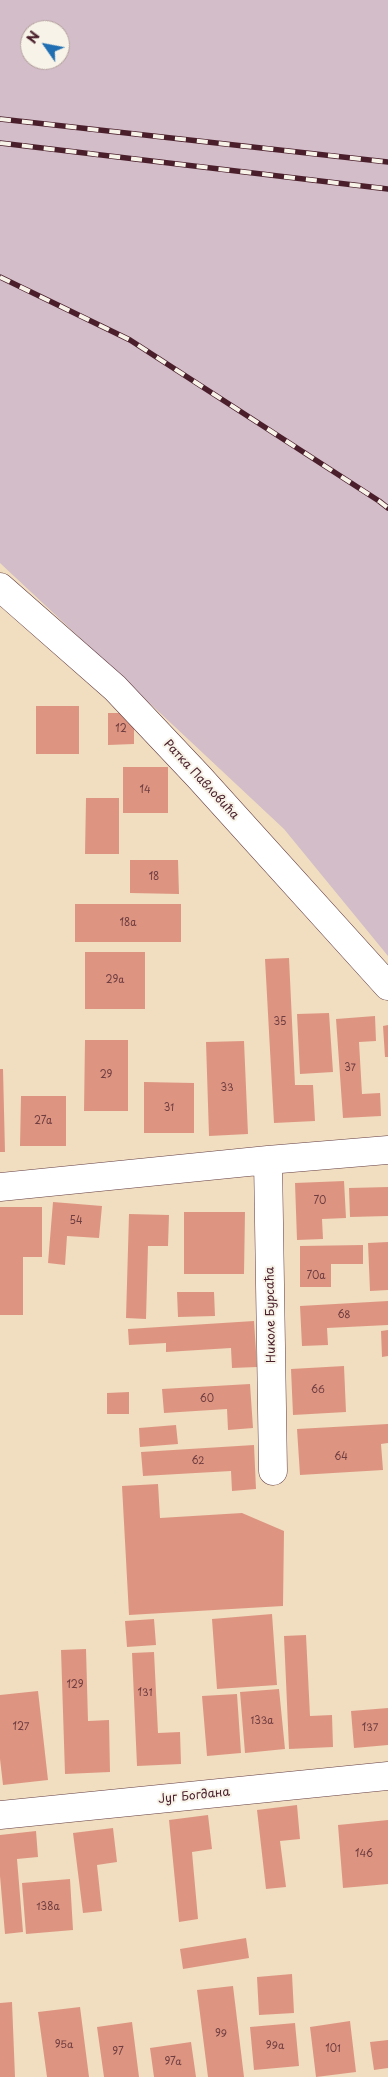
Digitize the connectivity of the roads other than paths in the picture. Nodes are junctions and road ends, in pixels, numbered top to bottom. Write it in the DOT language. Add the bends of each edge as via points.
graph roads {
  1 [pos="0,587"];
  2 [pos="388,986"];
  3 [pos="388,1150"];
  4 [pos="268,1160"];
  5 [pos="0,1187"];
  6 [pos="273,1471"];
  7 [pos="388,1776"];
  8 [pos="0,1815"];
  1 -- 2 [label="street, Ратка Павловића" via="115,688"];
  3 -- 4 [label="street"];
  4 -- 5 [label="street"];
  4 -- 6 [label="street, Николе Бурсаћа"];
  7 -- 8 [label="street, Југ Богдана"];
}
